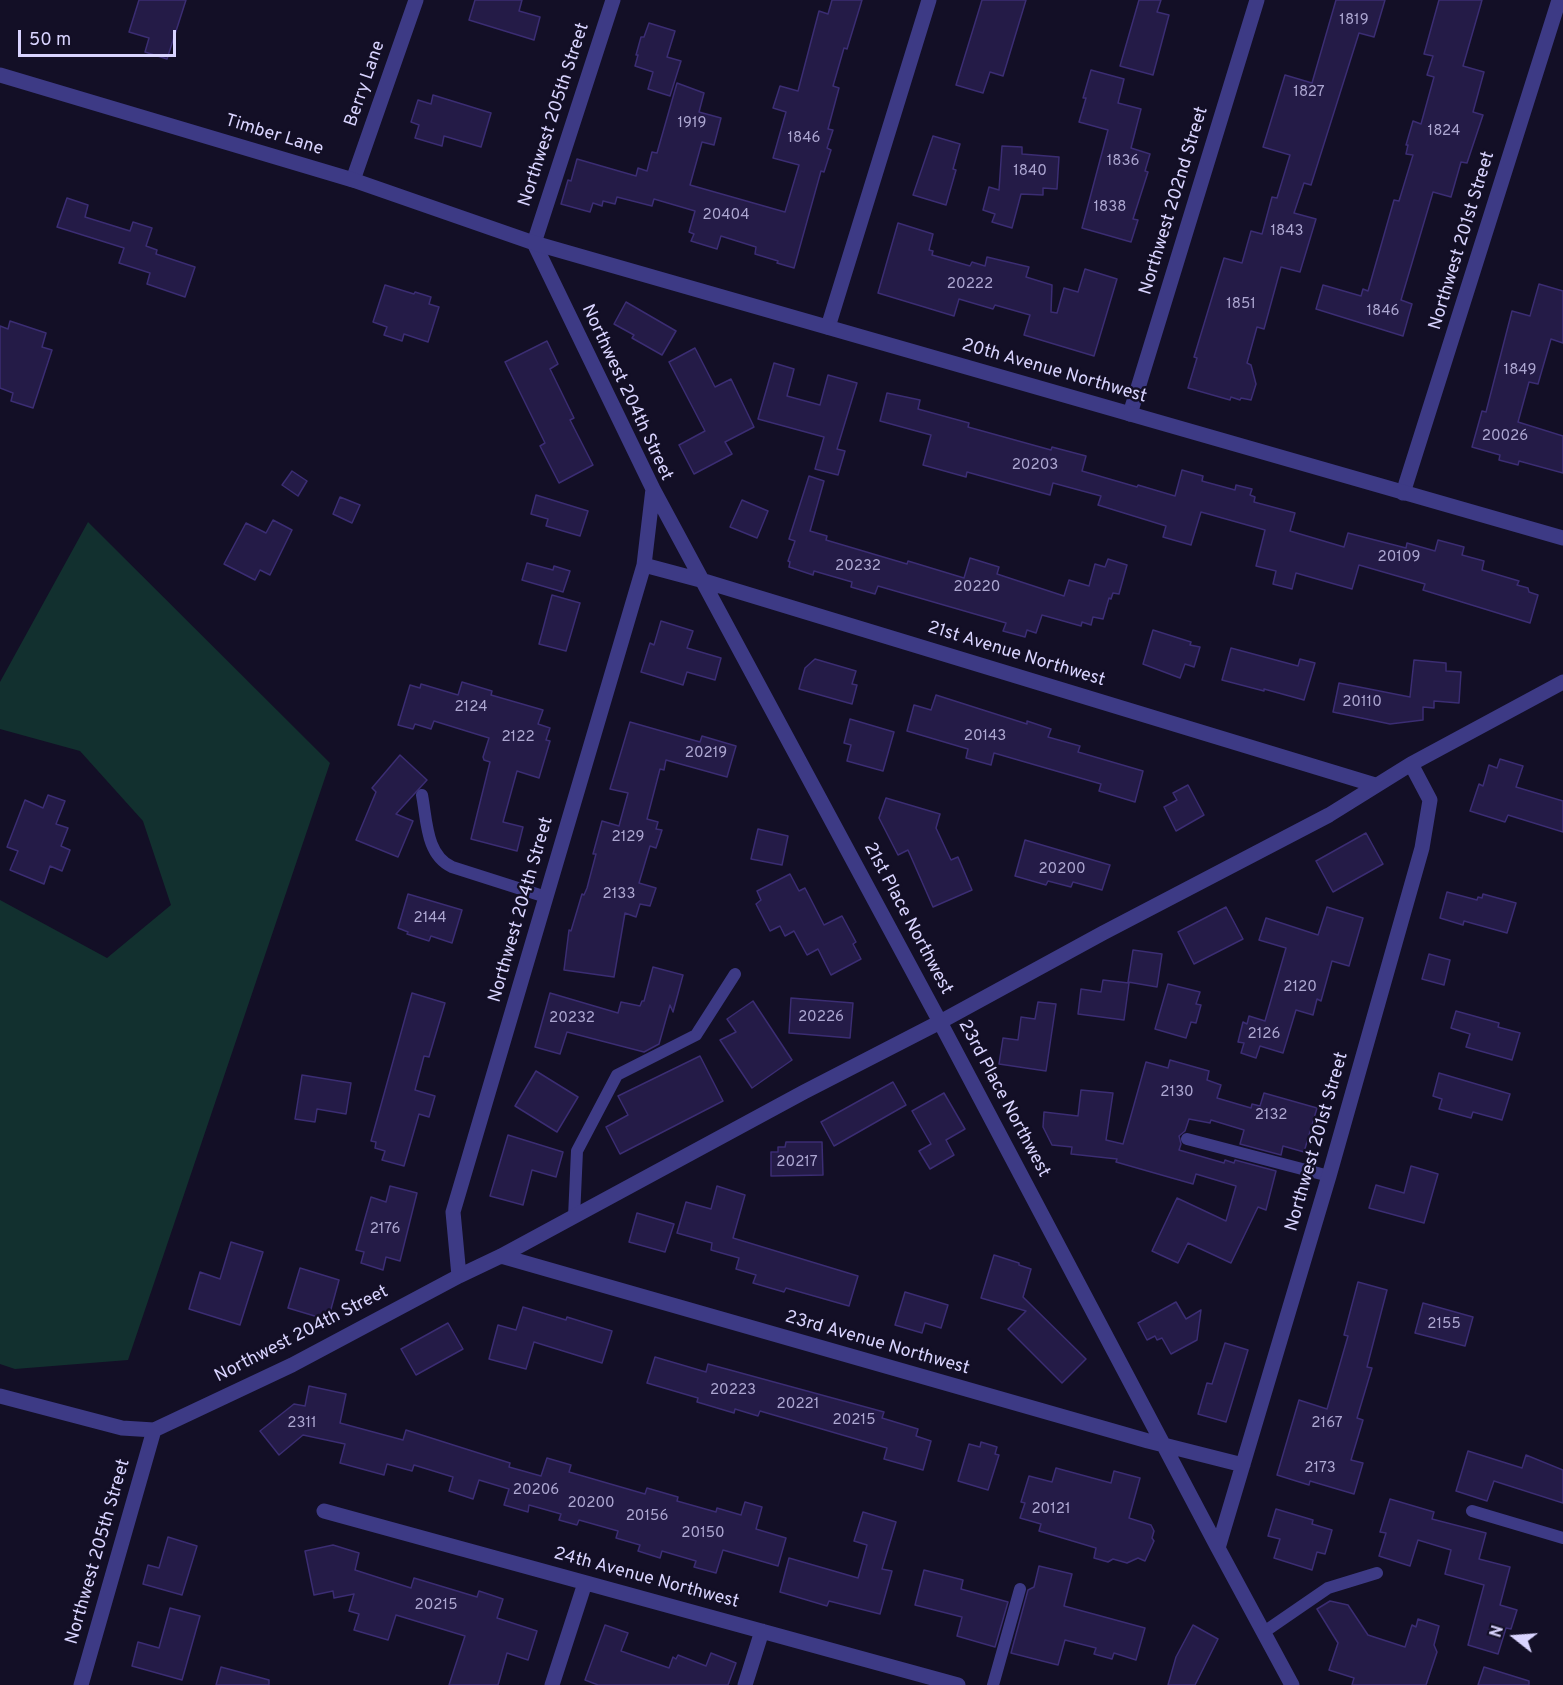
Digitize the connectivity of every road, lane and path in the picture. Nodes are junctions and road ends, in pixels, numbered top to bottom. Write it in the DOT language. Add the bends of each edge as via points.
graph roads {
  1 [pos="416,0"];
  2 [pos="613,0"];
  3 [pos="929,0"];
  4 [pos="1257,0"];
  5 [pos="1559,0"];
  6 [pos="0,75"];
  7 [pos="353,180"];
  8 [pos="534,243"];
  9 [pos="828,327"];
  10 [pos="1130,414"];
  11 [pos="653,489"];
  12 [pos="1403,493"];
  13 [pos="1563,538"];
  14 [pos="644,566"];
  15 [pos="704,581"];
  16 [pos="1563,682"];
  17 [pos="1411,764"];
  18 [pos="1375,785"];
  19 [pos="422,795"];
  20 [pos="546,897"];
  21 [pos="735,974"];
  22 [pos="940,1022"];
  23 [pos="1187,1139"];
  24 [pos="1305,1170"];
  25 [pos="1329,1176"];
  26 [pos="574,1217"];
  27 [pos="1290,1220"];
  28 [pos="501,1256"];
  29 [pos="459,1276"];
  30 [pos="0,1396"];
  31 [pos="154,1430"];
  32 [pos="1164,1446"];
  33 [pos="1243,1465"];
  34 [pos="324,1511"];
  35 [pos="1472,1511"];
  36 [pos="1563,1538"];
  37 [pos="1218,1548"];
  38 [pos="1377,1573"];
  39 [pos="585,1583"];
  40 [pos="1020,1589"];
  41 [pos="762,1631"];
  42 [pos="1264,1632"];
  43 [pos="940,1683"];
  44 [pos="81,1685"];
  45 [pos="552,1685"];
  46 [pos="745,1685"];
  47 [pos="957,1685"];
  48 [pos="993,1685"];
  49 [pos="1292,1685"];
  1 -- 7 [label="street, Berry Lane"];
  2 -- 8 [label="street, Northwest 205th Street"];
  3 -- 9 [label="street"];
  4 -- 10 [label="street, Northwest 202nd Street"];
  5 -- 12 [label="street, Northwest 201st Street"];
  6 -- 7 [label="street, Timber Lane"];
  7 -- 8 [label="street, Timber Lane"];
  8 -- 9 [label="street, 20th Avenue Northwest"];
  8 -- 11 [label="street, Northwest 204th Street"];
  9 -- 10 [label="street, 20th Avenue Northwest"];
  10 -- 12 [label="street, 20th Avenue Northwest"];
  11 -- 14 [label="street, Northwest 204th Street"];
  11 -- 15 [label="street, 21st Place Northwest"];
  12 -- 13 [label="street, 20th Avenue Northwest"];
  14 -- 15 [label="street, 21st Avenue Northwest"];
  14 -- 20 [label="street, Northwest 204th Street"];
  15 -- 18 [label="street, 21st Avenue Northwest"];
  15 -- 22 [label="street, 21st Place Northwest"];
  16 -- 17 [label="street"];
  17 -- 18 [label="street, 21st Place Northwest"];
  17 -- 25 [label="street, Northwest 201st Street" via="1430,800 1422,848"];
  18 -- 22 [label="street, 21st Place Northwest" via="1329,815"];
  19 -- 20 [label="lane" via="432,848 441,860"];
  20 -- 29 [label="street, Northwest 204th Street" via="453,1212"];
  21 -- 26 [label="lane" via="696,1035 617,1075 577,1151"];
  22 -- 26 [label="street, 23rd Place Northwest"];
  22 -- 32 [label="street, 23rd Place Northwest"];
  23 -- 24 [label="lane"];
  24 -- 25 [label="lane"];
  24 -- 27 [label="path"];
  25 -- 33 [label="street, Northwest 201st Street"];
  26 -- 28 [label="street, 23rd Place Northwest"];
  28 -- 29 [label="street, 23rd Place Northwest"];
  28 -- 32 [label="street, 23rd Avenue Northwest"];
  29 -- 31 [label="street, Northwest 204th Street" via="292,1365"];
  30 -- 31 [label="street" via="122,1428"];
  31 -- 44 [label="street, Northwest 205th Street"];
  32 -- 33 [label="street, 23rd Avenue Northwest"];
  32 -- 37 [label="street, 23rd Place Northwest"];
  33 -- 37 [label="street, Northwest 201st Street"];
  34 -- 39 [label="street, 24th Avenue Northwest"];
  35 -- 36 [label="lane"];
  37 -- 42 [label="street"];
  38 -- 42 [label="lane" via="1328,1588"];
  39 -- 41 [label="street, 24th Avenue Northwest"];
  39 -- 45 [label="street"];
  40 -- 48 [label="lane"];
  41 -- 43 [label="street, 24th Avenue Northwest"];
  41 -- 46 [label="street"];
  42 -- 49 [label="street"];
  43 -- 47 [label="street, 24th Avenue Northwest"];
}
